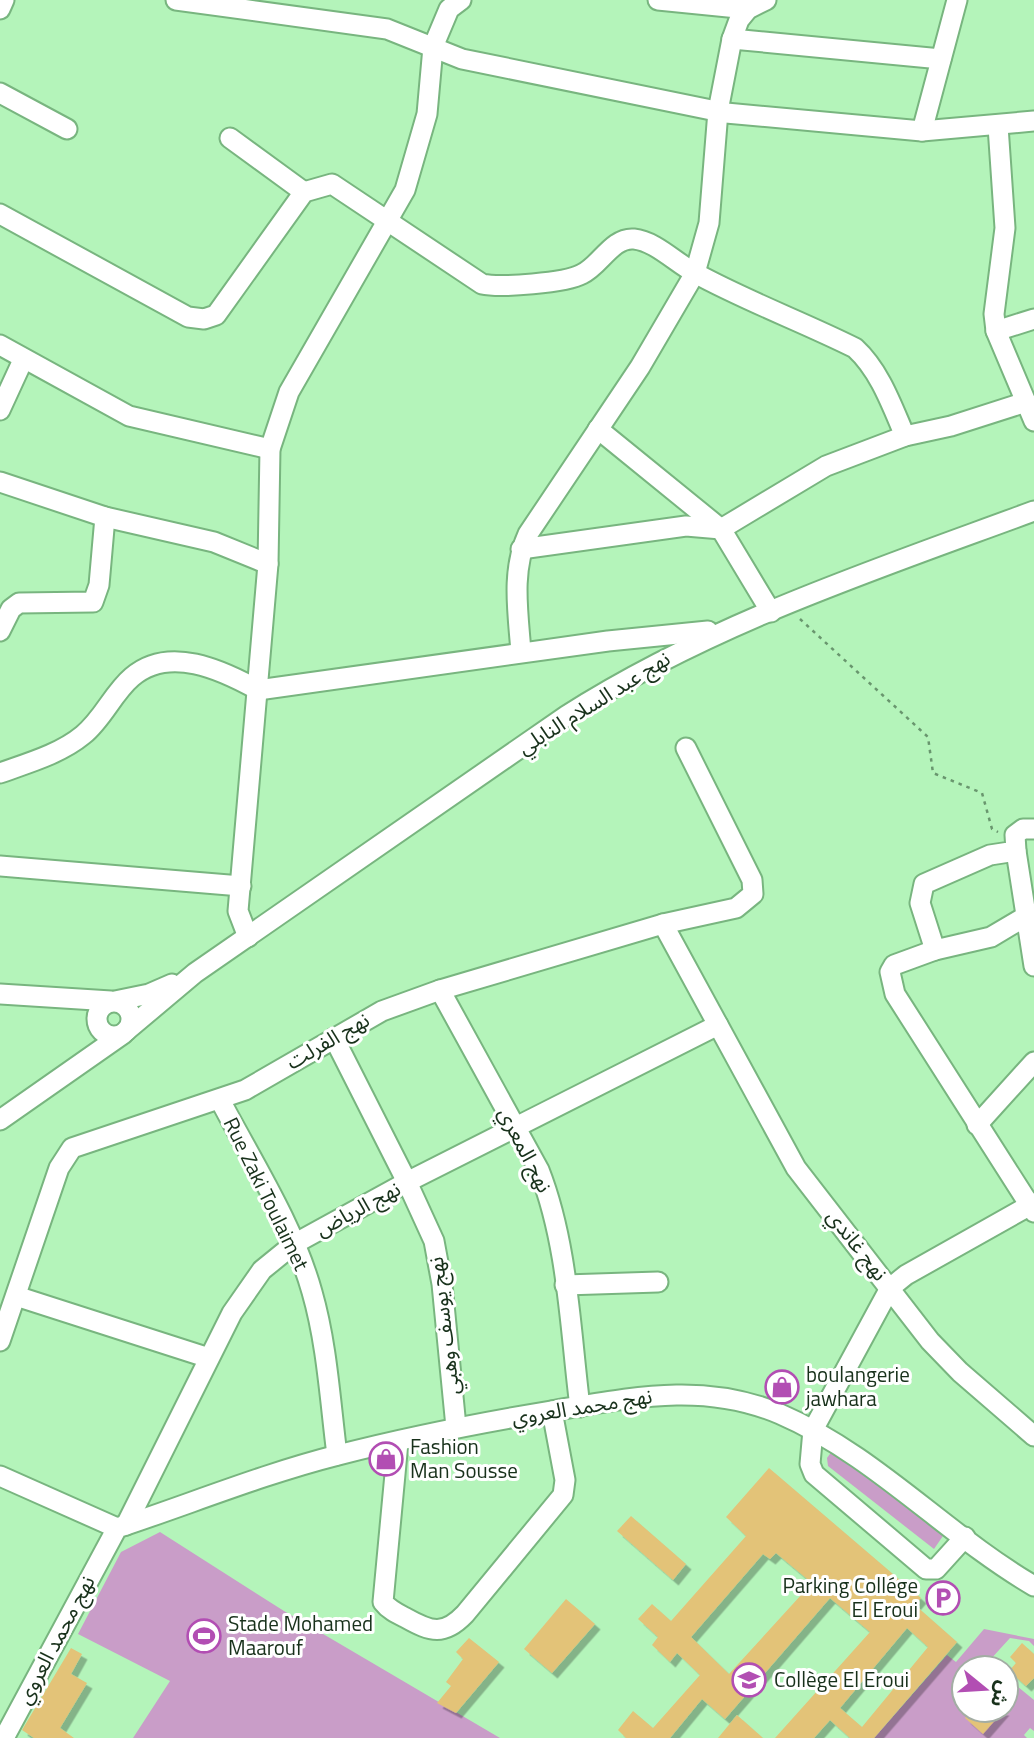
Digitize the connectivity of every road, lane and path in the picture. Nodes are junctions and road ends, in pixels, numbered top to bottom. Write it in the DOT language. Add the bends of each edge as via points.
graph roads {
  1 [pos="4,0"];
  2 [pos="176,0"];
  3 [pos="461,0"];
  4 [pos="658,0"];
  5 [pos="957,0"];
  6 [pos="757,5"];
  7 [pos="0,9"];
  8 [pos="732,39"];
  9 [pos="433,47"];
  10 [pos="941,59"];
  11 [pos="0,93"];
  12 [pos="718,111"];
  13 [pos="1034,121"];
  14 [pos="998,126"];
  15 [pos="68,129"];
  16 [pos="922,131"];
  17 [pos="230,138"];
  18 [pos="304,192"];
  19 [pos="0,214"];
  20 [pos="386,221"];
  21 [pos="695,273"];
  22 [pos="1034,319"];
  23 [pos="996,331"];
  24 [pos="0,345"];
  25 [pos="23,360"];
  26 [pos="1026,402"];
  27 [pos="0,410"];
  28 [pos="1034,421"];
  29 [pos="598,429"];
  30 [pos="905,436"];
  31 [pos="270,449"];
  32 [pos="0,482"];
  33 [pos="1034,511"];
  34 [pos="105,517"];
  35 [pos="721,529"];
  36 [pos="521,550"];
  37 [pos="268,564"];
  38 [pos="778,609"];
  39 [pos="723,630"];
  40 [pos="0,631"];
  41 [pos="521,652"];
  42 [pos="258,690"];
  43 [pos="685,748"];
  44 [pos="0,773"];
  45 [pos="1034,829"];
  46 [pos="1016,843"];
  47 [pos="0,866"];
  48 [pos="241,886"];
  49 [pos="1028,915"];
  50 [pos="663,924"];
  51 [pos="248,937"];
  52 [pos="936,950"];
  53 [pos="1034,966"];
  54 [pos="195,973"];
  55 [pos="440,990"];
  56 [pos="0,994"];
  57 [pos="47,998"];
  58 [pos="113,1001"];
  59 [pos="97,1021"];
  60 [pos="718,1025"];
  61 [pos="124,1032"];
  62 [pos="334,1038"];
  63 [pos="1034,1062"];
  64 [pos="79,1067"];
  65 [pos="220,1100"];
  66 [pos="0,1120"];
  67 [pos="977,1125"];
  68 [pos="515,1129"];
  69 [pos="407,1182"];
  70 [pos="1033,1208"];
  71 [pos="294,1244"];
  72 [pos="658,1282"];
  73 [pos="565,1286"];
  74 [pos="890,1288"];
  75 [pos="16,1296"];
  76 [pos="0,1341"];
  77 [pos="209,1358"];
  78 [pos="580,1407"];
  79 [pos="552,1411"];
  80 [pos="456,1427"];
  81 [pos="813,1430"];
  82 [pos="1034,1436"];
  83 [pos="398,1442"];
  84 [pos="337,1455"];
  85 [pos="0,1476"];
  86 [pos="121,1527"];
  87 [pos="965,1537"];
  88 [pos="1033,1584"];
  89 [pos="4,1738"];
  1 -- 7 [label="street"];
  2 -- 9 [label="street" via="387,29"];
  3 -- 9 [label="street" via="449,9"];
  4 -- 6 [label="street"];
  5 -- 10 [label="street"];
  6 -- 8 [label="street" via="739,20"];
  8 -- 10 [label="street"];
  8 -- 12 [label="street"];
  9 -- 12 [label="street" via="462,59"];
  9 -- 20 [label="street" via="427,114 405,190"];
  10 -- 16 [label="street"];
  11 -- 15 [label="street"];
  12 -- 16 [label="street"];
  12 -- 21 [label="street" via="709,223"];
  13 -- 14 [label="street"];
  14 -- 16 [label="street"];
  14 -- 23 [label="street" via="1005,228"];
  17 -- 18 [label="street"];
  18 -- 19 [label="street" via="216,315 204,319 188,317"];
  18 -- 20 [label="street" via="332,184"];
  20 -- 21 [label="street" via="482,284 497,287 579,276 594,268 615,244 633,239"];
  20 -- 31 [label="street" via="289,392"];
  21 -- 29 [label="street"];
  21 -- 30 [label="street" via="855,348 885,390"];
  22 -- 23 [label="street"];
  23 -- 26 [label="street"];
  24 -- 25 [label="street"];
  25 -- 27 [label="street"];
  25 -- 31 [label="street" via="129,416"];
  26 -- 28 [label="street"];
  26 -- 30 [label="street"];
  29 -- 35 [label="street"];
  29 -- 36 [label="street"];
  30 -- 35 [label="street" via="826,466"];
  31 -- 37 [label="street"];
  32 -- 34 [label="street"];
  33 -- 38 [label="street, نهج عبد السلام النابلي"];
  34 -- 37 [label="street" via="214,542"];
  34 -- 40 [label="street" via="99,585 93,602 19,603"];
  35 -- 36 [label="street" via="686,526"];
  35 -- 38 [label="street"];
  36 -- 41 [label="street" via="516,580"];
  37 -- 42 [label="street"];
  38 -- 39 [label="street, نهج عبد السلام النابلي"];
  38 -- 46 [label="path" via="928,737 933,773 978,790 985,799 992,829"];
  39 -- 41 [label="street"];
  39 -- 51 [label="street, نهج عبد السلام النابلي" via="663,658 575,710"];
  41 -- 42 [label="street"];
  42 -- 44 [label="street" via="213,668 155,665 131,677 79,738"];
  42 -- 48 [label="street"];
  43 -- 50 [label="street, نهج الفرلت" via="754,890 749,900 736,908"];
  45 -- 46 [label="street" via="1023,830"];
  46 -- 49 [label="street"];
  46 -- 52 [label="street" via="924,884 920,903"];
  47 -- 48 [label="street"];
  48 -- 51 [label="street" via="238,911"];
  49 -- 52 [label="street" via="991,937"];
  49 -- 53 [label="street"];
  50 -- 55 [label="street, نهج الفرلت"];
  50 -- 60 [label="street, نهج غاندي"];
  51 -- 54 [label="street, نهج عبد السلام النابلي"];
  52 -- 67 [label="street" via="894,965 890,978 895,994"];
  54 -- 58 [label="street, نهج عبد السلام النابلي" via="149,994"];
  54 -- 61 [label="street, نهج عبد السلام النابلي"];
  55 -- 62 [label="street, نهج الفرلت" via="382,1011"];
  55 -- 68 [label="street, نهج المعري"];
  56 -- 57 [label="street, نهج عبد السلام النابلي"];
  57 -- 58 [label="street, نهج عبد السلام النابلي"];
  57 -- 59 [label="street"];
  58 -- 59 [label="street" via="99,1010"];
  58 -- 61 [label="street" via="129,1010 131,1021"];
  59 -- 61 [label="street" via="105,1034"];
  59 -- 64 [label="street, نهج عبد السلام النابلي" via="96,1038"];
  60 -- 68 [label="street, نهج الرياض"];
  60 -- 74 [label="street, نهج غاندي" via="796,1168"];
  61 -- 64 [label="street, نهج عبد السلام النابلي"];
  62 -- 65 [label="street, نهج الفرلت"];
  62 -- 69 [label="street, نهج يوسف وهبي"];
  63 -- 67 [label="street"];
  64 -- 66 [label="street, نهج عبد السلام النابلي"];
  65 -- 71 [label="street, Rue Zaki Toulaimet"];
  65 -- 75 [label="street, نهج الفرلت" via="72,1148 58,1168"];
  67 -- 70 [label="street"];
  68 -- 69 [label="street, نهج الرياض"];
  68 -- 73 [label="street, نهج المعري" via="550,1198"];
  69 -- 71 [label="street, نهج الرياض"];
  69 -- 80 [label="street, نهج يوسف وهبي" via="436,1254"];
  70 -- 74 [label="street" via="906,1275"];
  71 -- 77 [label="street, نهج الرياض" via="253,1279"];
  71 -- 84 [label="street, Rue Zaki Toulaimet" via="319,1319"];
  72 -- 73 [label="street"];
  73 -- 78 [label="street, نهج المعري"];
  74 -- 81 [label="street"];
  74 -- 82 [label="street, نهج غاندي" via="960,1372"];
  75 -- 76 [label="street, نهج الفرلت"];
  75 -- 77 [label="street"];
  77 -- 86 [label="street, نهج الرياض"];
  78 -- 79 [label="street, نهج محمد العروي"];
  78 -- 81 [label="street, نهج محمد العروي" via="704,1393 751,1402"];
  79 -- 80 [label="street, نهج محمد العروي"];
  79 -- 83 [label="street" via="565,1480 563,1495 465,1614 439,1632 428,1631 383,1602"];
  80 -- 83 [label="street, نهج محمد العروي"];
  81 -- 87 [label="street, نهج محمد العروي" via="859,1457"];
  81 -- 87 [label="street" via="810,1464 814,1474 926,1569 936,1569"];
  83 -- 84 [label="street, نهج محمد العروي"];
  84 -- 86 [label="street, نهج محمد العروي"];
  85 -- 86 [label="street"];
  86 -- 89 [label="street, نهج محمد العروي"];
  87 -- 88 [label="street, نهج محمد العروي"];
}
